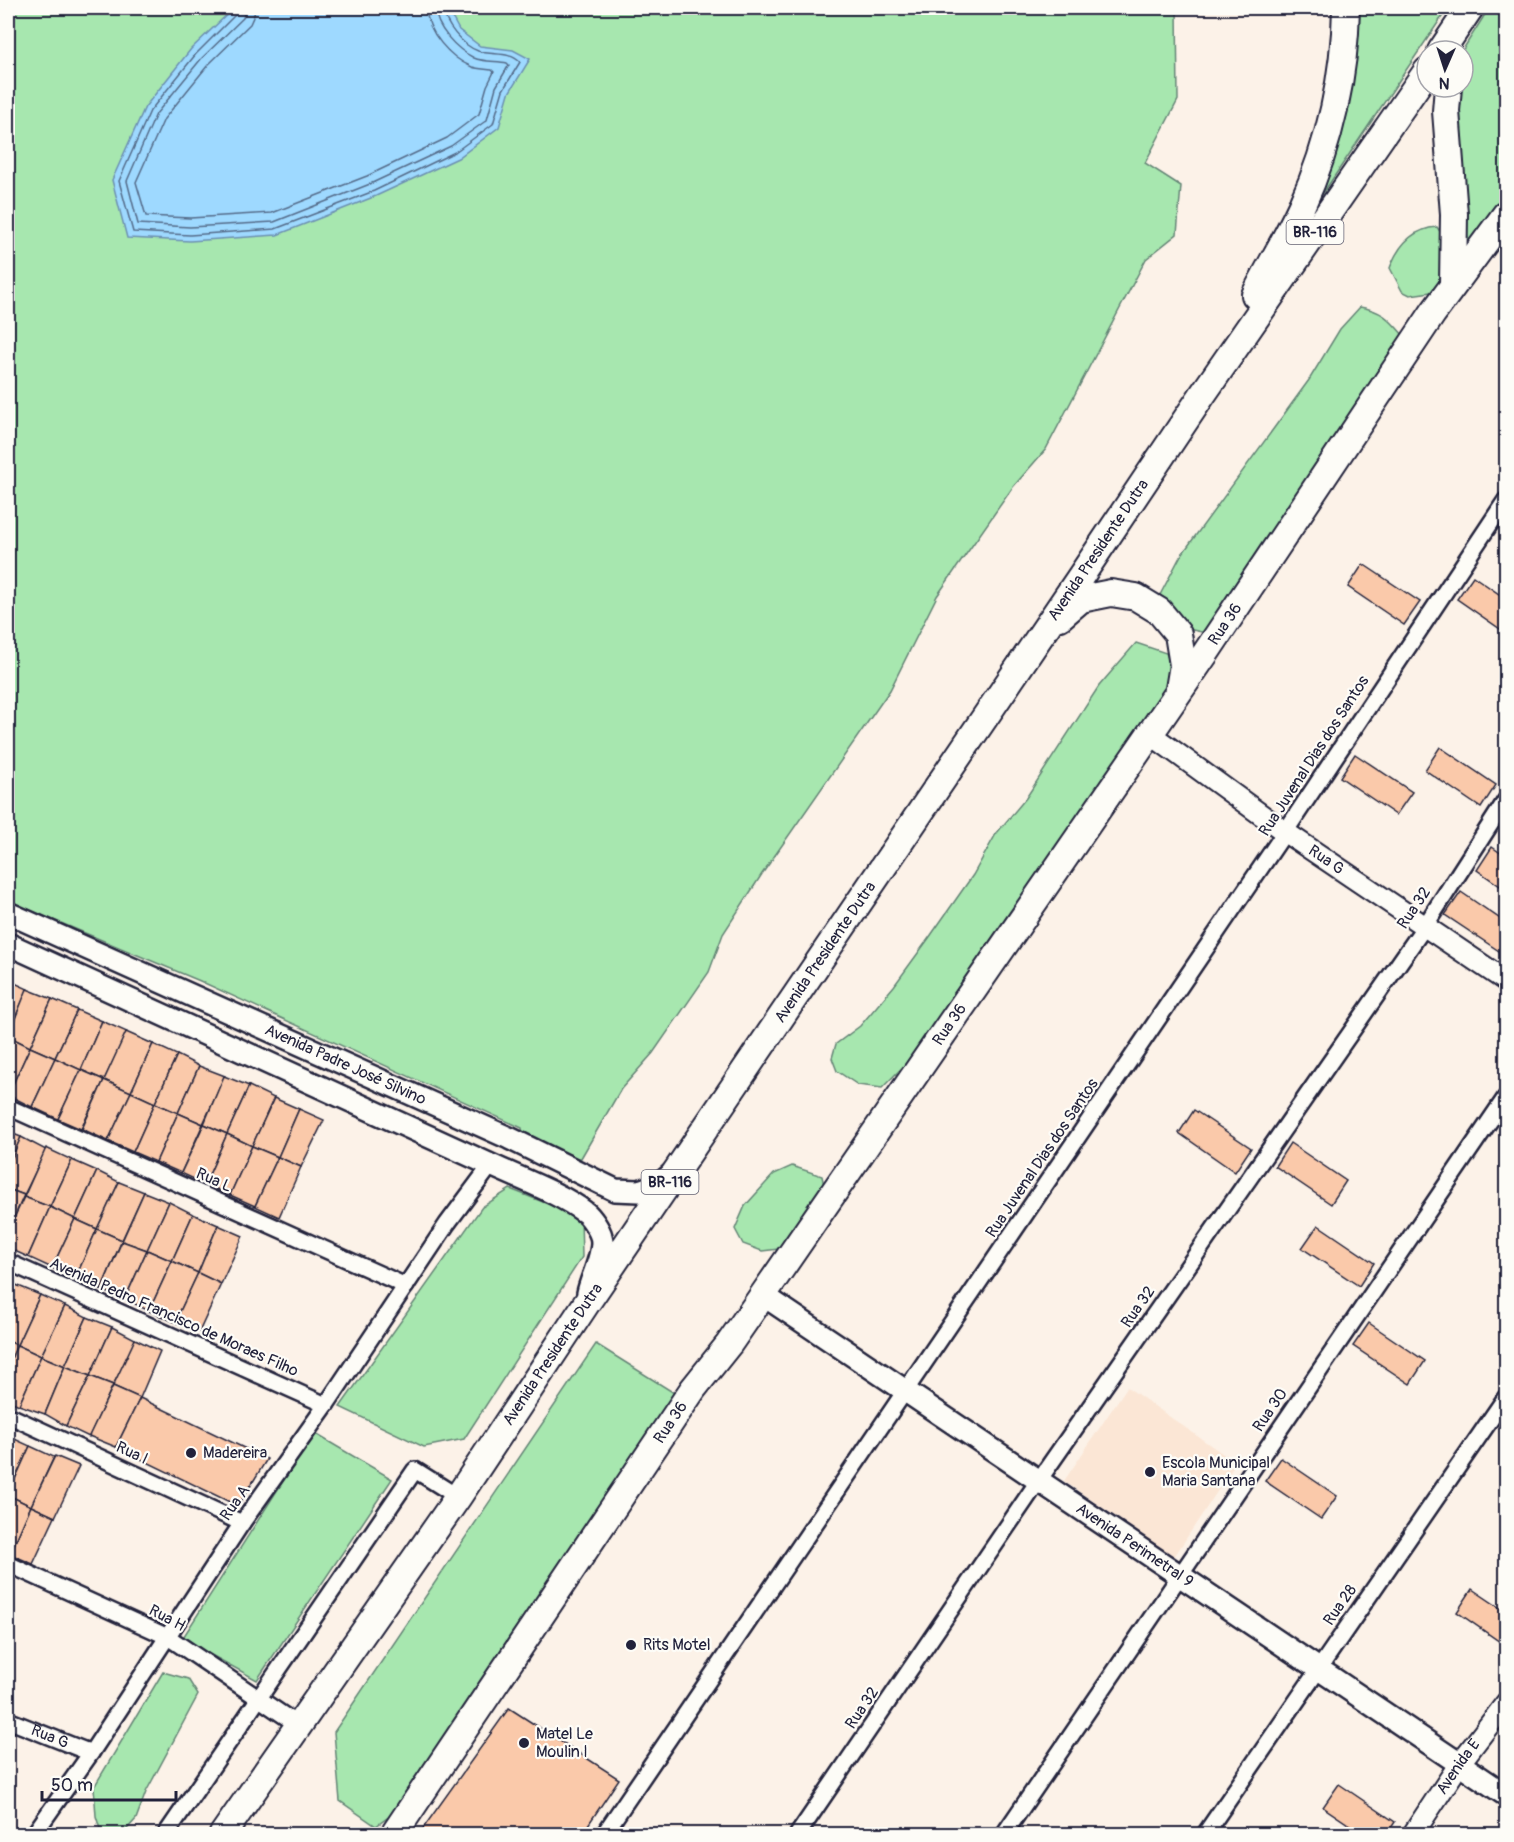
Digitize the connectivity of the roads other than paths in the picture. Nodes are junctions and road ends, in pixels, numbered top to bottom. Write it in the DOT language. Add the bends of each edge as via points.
graph roads {
  1 [pos="1346,8"];
  2 [pos="1466,14"];
  3 [pos="1449,39"];
  4 [pos="1457,39"];
  5 [pos="1415,87"];
  6 [pos="1447,99"];
  7 [pos="1506,214"];
  8 [pos="1453,285"];
  9 [pos="1203,394"];
  10 [pos="1506,500"];
  11 [pos="1046,628"];
  12 [pos="1178,692"];
  13 [pos="1149,734"];
  14 [pos="1506,800"];
  15 [pos="1285,832"];
  16 [pos="8,913"];
  17 [pos="1425,926"];
  18 [pos="8,944"];
  19 [pos="1506,981"];
  20 [pos="1506,1097"];
  21 [pos="8,1107"];
  22 [pos="491,1165"];
  23 [pos="681,1166"];
  24 [pos="8,1262"];
  25 [pos="406,1286"];
  26 [pos="763,1295"];
  27 [pos="586,1304"];
  28 [pos="906,1392"];
  29 [pos="1506,1397"];
  30 [pos="326,1405"];
  31 [pos="8,1415"];
  32 [pos="1039,1480"];
  33 [pos="458,1497"];
  34 [pos="242,1523"];
  35 [pos="8,1564"];
  36 [pos="1179,1575"];
  37 [pos="168,1637"];
  38 [pos="1318,1668"];
  39 [pos="258,1698"];
  40 [pos="1506,1703"];
  41 [pos="8,1720"];
  42 [pos="298,1725"];
  43 [pos="91,1753"];
  44 [pos="1460,1763"];
  45 [pos="1506,1795"];
  46 [pos="34,1834"];
  47 [pos="166,1834"];
  48 [pos="223,1834"];
  49 [pos="394,1834"];
  50 [pos="604,1834"];
  51 [pos="798,1834"];
  52 [pos="1004,1834"];
  53 [pos="1205,1834"];
  54 [pos="1413,1834"];
  1 -- 9 [label="highway" via="1340,77 1319,162 1302,204"];
  2 -- 3 [label="highway"];
  2 -- 4 [label="highway"];
  5 -- 9 [label="highway, Avenida Presidente Dutra / BR-116"];
  6 -- 8 [label="highway" via="1454,214"];
  7 -- 8 [label="highway, Rua 36"];
  8 -- 12 [label="highway, Rua 36"];
  9 -- 11 [label="highway, Avenida Presidente Dutra / BR-116"];
  10 -- 15 [label="street, Rua Juvenal Dias dos Santos"];
  11 -- 12 [label="highway" via="1082,599 1111,593 1136,597 1159,611 1178,634 1183,665"];
  11 -- 23 [label="highway, Avenida Presidente Dutra / BR-116"];
  12 -- 13 [label="highway, Rua 36"];
  13 -- 15 [label="street, Rua G"];
  13 -- 26 [label="highway, Rua 36"];
  14 -- 17 [label="street, Rua 32"];
  15 -- 17 [label="street, Rua G"];
  15 -- 28 [label="street, Rua Juvenal Dias dos Santos"];
  16 -- 23 [label="main road, Avenida Padre José Silvino" via="509,1138 615,1190 639,1191 660,1184"];
  17 -- 19 [label="street, Rua G"];
  17 -- 32 [label="street, Rua 32"];
  18 -- 22 [label="main road, Avenida Padre José Silvino"];
  20 -- 36 [label="street, Rua 30"];
  21 -- 25 [label="street, Rua L"];
  22 -- 25 [label="street, Rua A"];
  22 -- 27 [label="main road, Avenida Padre José Silvino" via="587,1214 602,1237 601,1255"];
  23 -- 27 [label="highway, Avenida Presidente Dutra / BR-116"];
  24 -- 30 [label="street, Avenida Pedro Francisco de Moraes Filho"];
  25 -- 30 [label="street, Rua A"];
  26 -- 28 [label="main road, Avenida Perimetral 9"];
  26 -- 49 [label="highway, Rua 36" via="693,1389"];
  27 -- 33 [label="highway, Avenida Presidente Dutra / BR-116"];
  28 -- 32 [label="main road, Avenida Perimetral 9"];
  28 -- 50 [label="street, Rua Juvenal Dias dos Santos"];
  29 -- 38 [label="street, Rua 28"];
  30 -- 34 [label="street, Rua A"];
  31 -- 34 [label="street, Rua I"];
  32 -- 36 [label="main road, Avenida Perimetral 9"];
  32 -- 51 [label="street, Rua 32"];
  33 -- 39 [label="street" via="415,1470"];
  33 -- 42 [label="highway, Avenida Presidente Dutra / BR-116"];
  34 -- 37 [label="street, Rua A"];
  35 -- 37 [label="street, Rua H"];
  36 -- 38 [label="main road, Avenida Perimetral 9"];
  36 -- 52 [label="street, Rua 30"];
  37 -- 39 [label="street, Rua H"];
  37 -- 43 [label="street, Rua A"];
  38 -- 44 [label="main road, Avenida Perimetral 9"];
  38 -- 53 [label="street, Rua 28"];
  39 -- 42 [label="street, Rua H"];
  39 -- 47 [label="street"];
  40 -- 44 [label="street, Avenida E"];
  41 -- 43 [label="street, Rua G"];
  42 -- 48 [label="highway, Avenida Presidente Dutra / BR-116"];
  43 -- 46 [label="street, Rua A"];
  44 -- 45 [label="main road, Avenida Perimetral 9"];
  44 -- 54 [label="street, Avenida E"];
}
